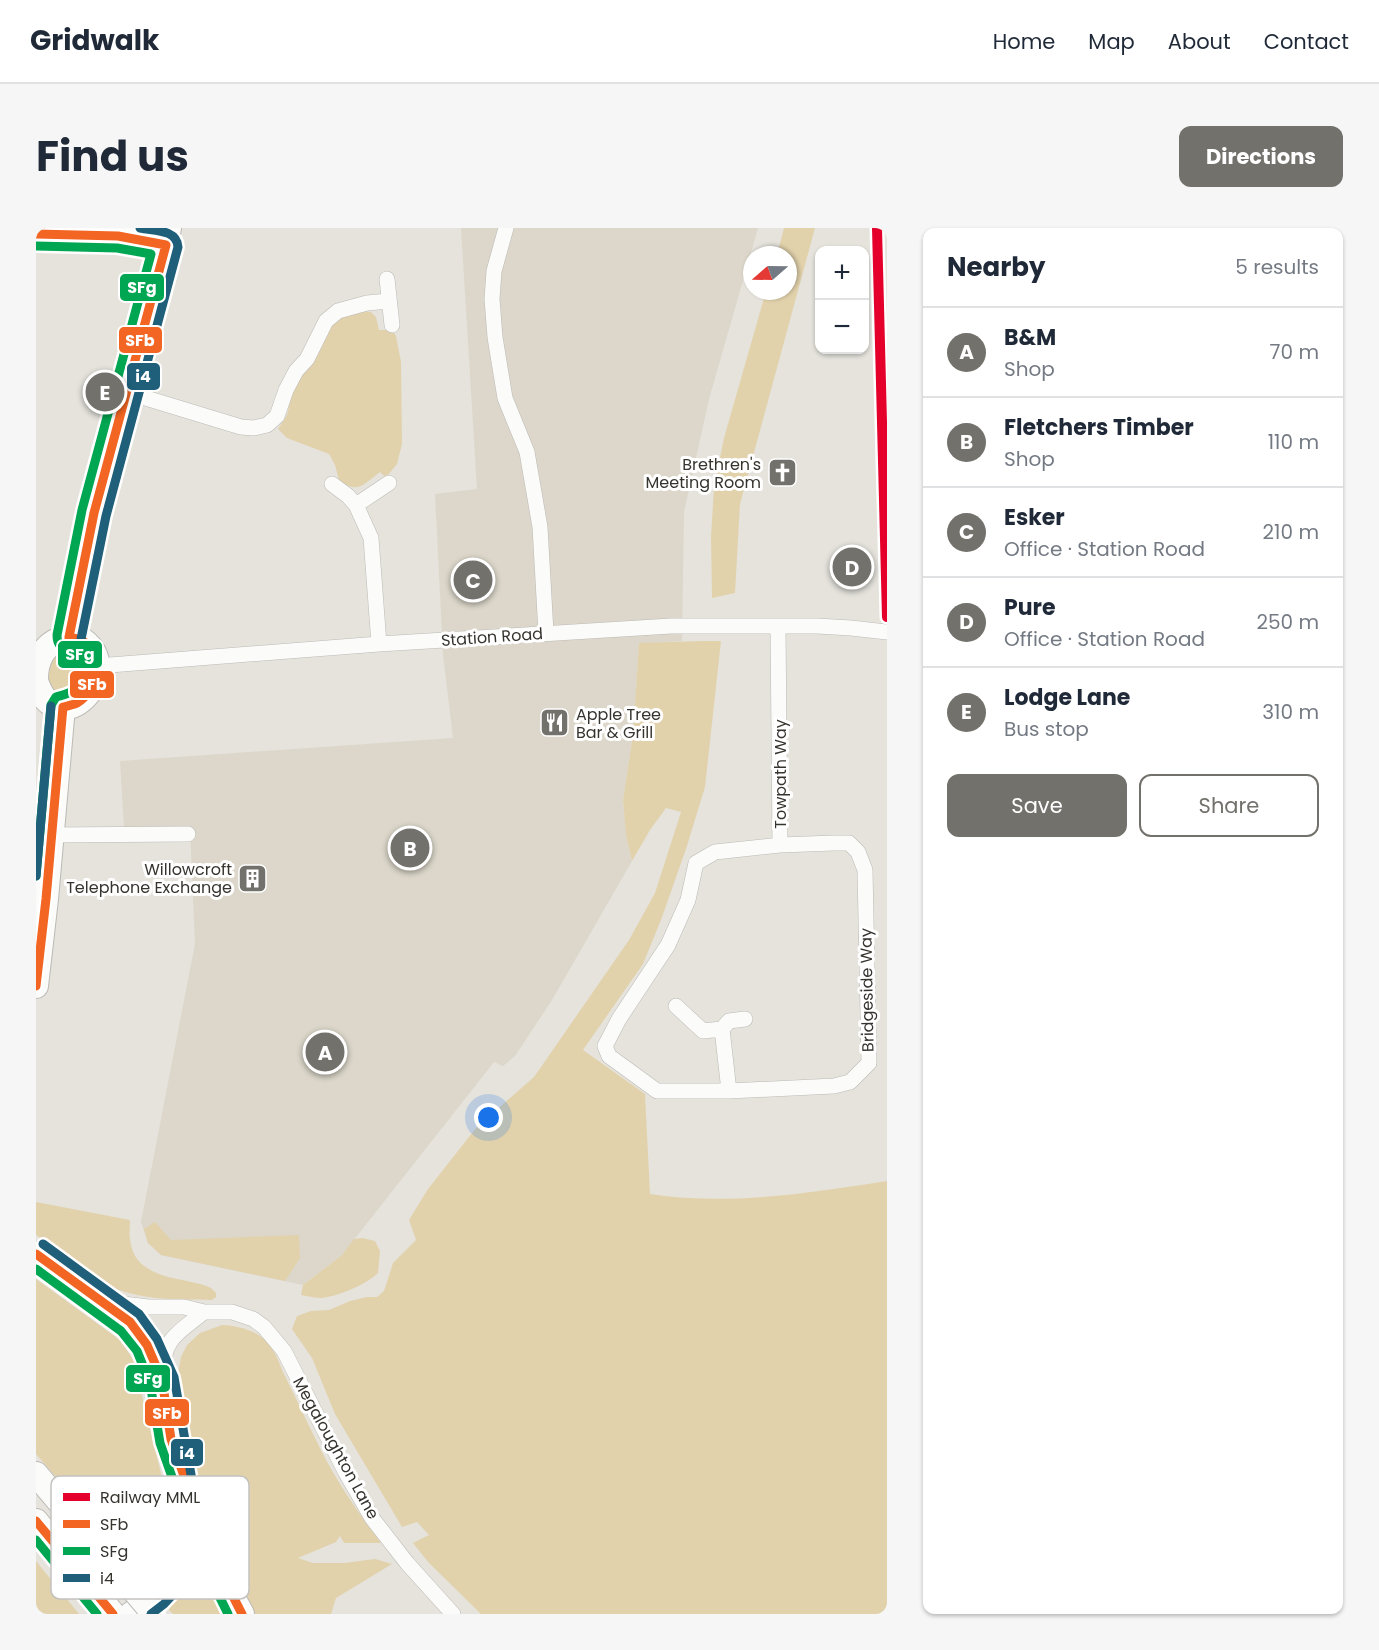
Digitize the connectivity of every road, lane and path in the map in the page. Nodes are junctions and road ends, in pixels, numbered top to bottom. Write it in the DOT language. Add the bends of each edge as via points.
graph roads {
  1 [pos="506,228"];
  2 [pos="36,234"];
  3 [pos="168,236"];
  4 [pos="387,279"];
  5 [pos="389,302"];
  6 [pos="392,325"];
  7 [pos="126,392"];
  8 [pos="389,483"];
  9 [pos="332,484"];
  10 [pos="356,505"];
  11 [pos="778,626"];
  12 [pos="887,632"];
  13 [pos="546,633"];
  14 [pos="69,637"];
  15 [pos="379,644"];
  16 [pos="97,666"];
  17 [pos="36,680"];
  18 [pos="63,707"];
  19 [pos="188,834"];
  20 [pos="51,835"];
  21 [pos="780,845"];
  22 [pos="36,986"];
  23 [pos="676,1006"];
  24 [pos="745,1019"];
  25 [pos="722,1029"];
  26 [pos="605,1046"];
  27 [pos="729,1091"];
  28 [pos="36,1254"];
  29 [pos="104,1302"];
  30 [pos="204,1312"];
  31 [pos="162,1380"];
  32 [pos="171,1439"];
  33 [pos="36,1474"];
  34 [pos="178,1476"];
  35 [pos="184,1476"];
  36 [pos="51,1492"];
  37 [pos="36,1521"];
  38 [pos="51,1539"];
  39 [pos="101,1599"];
  40 [pos="141,1599"];
  41 [pos="151,1599"];
  42 [pos="234,1599"];
  43 [pos="113,1614"];
  44 [pos="131,1614"];
  45 [pos="154,1614"];
  46 [pos="242,1614"];
  47 [pos="453,1614"];
  1 -- 13 [label="street" via="494,271 495,337 505,398 527,452 540,527"];
  2 -- 3 [label="main road"];
  3 -- 7 [label="main road"];
  4 -- 5 [label="street"];
  5 -- 6 [label="street"];
  5 -- 7 [label="street" via="338,311 326,321 307,359 296,370 277,416 267,425 241,426"];
  7 -- 14 [label="main road" via="94,513"];
  8 -- 10 [label="street"];
  9 -- 10 [label="street"];
  10 -- 15 [label="street" via="371,538"];
  11 -- 12 [label="street, Station Road"];
  11 -- 13 [label="street, Station Road" via="671,626"];
  11 -- 21 [label="street, Towpath Way"];
  13 -- 15 [label="street, Station Road"];
  14 -- 16 [label="main road" via="87,643"];
  14 -- 17 [label="main road" via="42,654"];
  15 -- 16 [label="street, Station Road"];
  16 -- 18 [label="main road" via="89,693 80,703"];
  17 -- 18 [label="main road" via="45,698"];
  18 -- 20 [label="main road"];
  19 -- 20 [label="street"];
  20 -- 22 [label="main road"];
  21 -- 26 [label="street, Towpath Way" via="715,852 696,863 688,900 668,945"];
  21 -- 27 [label="street, Bridgeside Way" via="849,843 858,852 865,870 869,1063 850,1082 834,1086"];
  23 -- 25 [label="street" via="703,1031"];
  24 -- 25 [label="street" via="729,1021"];
  25 -- 27 [label="street"];
  26 -- 27 [label="street, Bridgeside Way" via="609,1056 657,1090"];
  28 -- 29 [label="main road"];
  29 -- 30 [label="street, Megaloughton Lane"];
  29 -- 31 [label="main road" via="130,1322 145,1341"];
  30 -- 31 [label="street" via="169,1342 163,1357"];
  30 -- 47 [label="street, Megaloughton Lane" via="232,1312 253,1319 281,1345 372,1518"];
  31 -- 32 [label="main road"];
  32 -- 34 [label="main road"];
  32 -- 35 [label="main road"];
  33 -- 36 [label="main road, bridge"];
  37 -- 38 [label="main road"];
  39 -- 43 [label="main road"];
  40 -- 45 [label="main road, bridge"];
  41 -- 44 [label="main road"];
  42 -- 46 [label="main road"];
}
